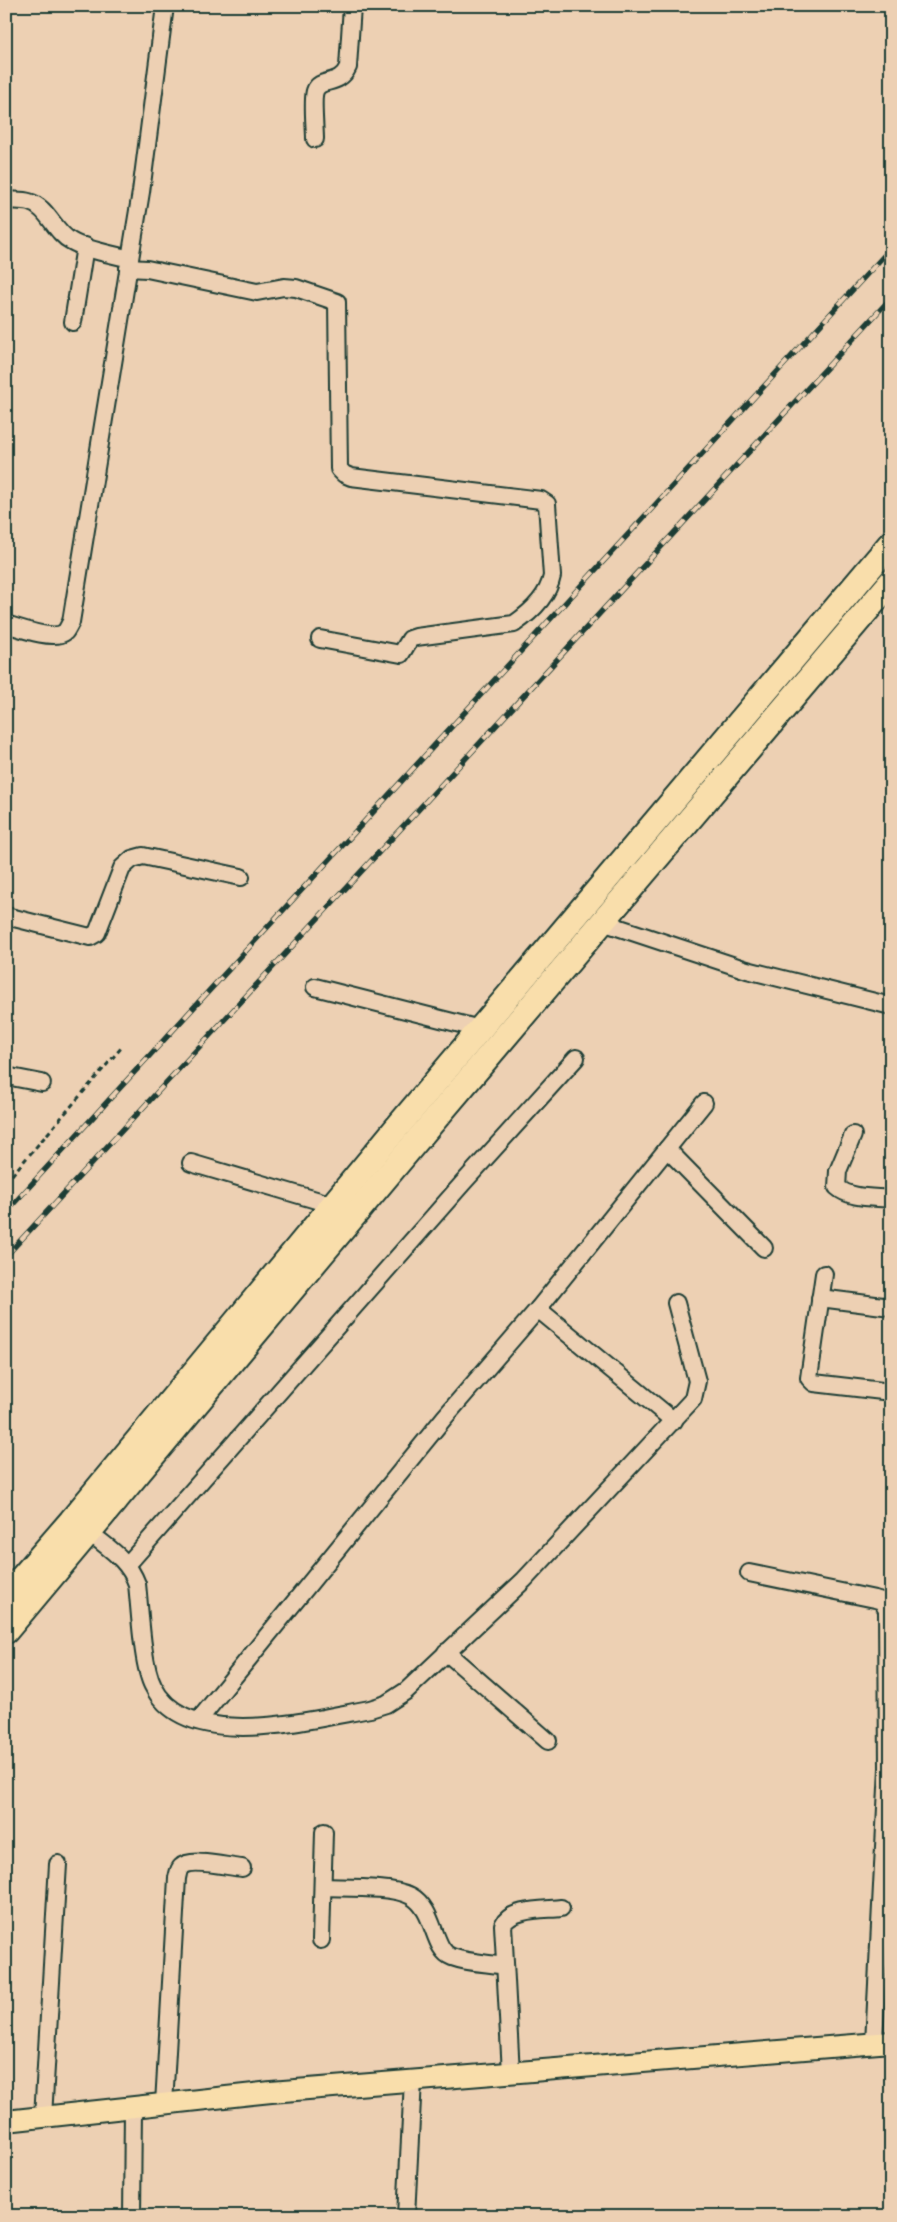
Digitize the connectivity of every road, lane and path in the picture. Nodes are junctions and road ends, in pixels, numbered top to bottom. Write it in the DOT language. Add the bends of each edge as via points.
graph roads {
  1 [pos="165,6"];
  2 [pos="352,6"];
  3 [pos="314,139"];
  4 [pos="6,200"];
  5 [pos="85,246"];
  6 [pos="129,264"];
  7 [pos="73,322"];
  8 [pos="891,543"];
  9 [pos="891,582"];
  10 [pos="6,624"];
  11 [pos="320,639"];
  12 [pos="242,877"];
  13 [pos="6,916"];
  14 [pos="602,922"];
  15 [pos="315,988"];
  16 [pos="891,1006"];
  17 [pos="480,1029"];
  18 [pos="122,1047"];
  19 [pos="576,1058"];
  20 [pos="6,1076"];
  21 [pos="42,1083"];
  22 [pos="704,1103"];
  23 [pos="853,1135"];
  24 [pos="667,1149"];
  25 [pos="192,1163"];
  26 [pos="6,1182"];
  27 [pos="891,1199"];
  28 [pos="333,1205"];
  29 [pos="764,1248"];
  30 [pos="824,1274"];
  31 [pos="820,1298"];
  32 [pos="676,1303"];
  33 [pos="891,1307"];
  34 [pos="538,1309"];
  35 [pos="891,1392"];
  36 [pos="674,1421"];
  37 [pos="89,1532"];
  38 [pos="128,1564"];
  39 [pos="749,1572"];
  40 [pos="6,1596"];
  41 [pos="6,1631"];
  42 [pos="446,1652"];
  43 [pos="198,1721"];
  44 [pos="548,1741"];
  45 [pos="324,1832"];
  46 [pos="888,1832"];
  47 [pos="58,1864"];
  48 [pos="242,1868"];
  49 [pos="323,1887"];
  50 [pos="561,1908"];
  51 [pos="321,1940"];
  52 [pos="505,1966"];
  53 [pos="882,2043"];
  54 [pos="511,2073"];
  55 [pos="413,2080"];
  56 [pos="164,2104"];
  57 [pos="133,2108"];
  58 [pos="43,2117"];
  59 [pos="6,2121"];
  60 [pos="132,2216"];
  61 [pos="406,2216"];
  1 -- 6 [label="street" via="142,192"];
  2 -- 3 [label="street" via="348,66 339,79 321,84 315,91"];
  4 -- 5 [label="street" via="35,204 62,235"];
  5 -- 6 [label="street"];
  5 -- 7 [label="street"];
  6 -- 10 [label="street" via="71,622 65,632 58,635"];
  6 -- 11 [label="street" via="257,292 296,288 337,302 339,469 344,474 541,500 547,504 550,587 514,624 416,637 410,639 401,654"];
  8 -- 17 [label="highway"];
  9 -- 14 [label="highway"];
  12 -- 13 [label="street" via="143,856 122,868 97,933 90,937"];
  14 -- 16 [label="street" via="747,970"];
  14 -- 37 [label="highway"];
  15 -- 17 [label="street"];
  17 -- 28 [label="highway"];
  18 -- 26 [label="path"];
  19 -- 38 [label="street"];
  20 -- 21 [label="street"];
  22 -- 24 [label="street"];
  23 -- 27 [label="street" via="838,1171 837,1187 844,1193"];
  24 -- 29 [label="street"];
  24 -- 34 [label="street"];
  25 -- 28 [label="street"];
  28 -- 40 [label="highway"];
  30 -- 31 [label="street"];
  31 -- 33 [label="street"];
  31 -- 35 [label="street" via="810,1381"];
  32 -- 36 [label="street" via="697,1381 693,1399"];
  34 -- 36 [label="street"];
  34 -- 43 [label="street" via="437,1426"];
  36 -- 42 [label="street" via="524,1580"];
  37 -- 38 [label="street"];
  37 -- 41 [label="highway"];
  38 -- 43 [label="street" via="137,1584 147,1668 152,1684 167,1706"];
  39 -- 46 [label="street" via="875,1599 882,1601 888,1610"];
  42 -- 43 [label="street" via="406,1691 370,1710 253,1728 232,1728"];
  42 -- 44 [label="street"];
  45 -- 49 [label="street"];
  46 -- 53 [label="street"];
  47 -- 58 [label="street"];
  48 -- 56 [label="street" via="198,1863 187,1863 180,1868"];
  49 -- 51 [label="street"];
  49 -- 52 [label="street" via="409,1894 428,1913 442,1952 451,1957"];
  50 -- 52 [label="street" via="513,1914 506,1918 503,1925"];
  52 -- 54 [label="street"];
  53 -- 54 [label="main road"];
  54 -- 55 [label="main road"];
  55 -- 56 [label="main road"];
  55 -- 61 [label="street"];
  56 -- 57 [label="main road"];
  57 -- 58 [label="main road"];
  57 -- 60 [label="street"];
  58 -- 59 [label="main road"];
}
